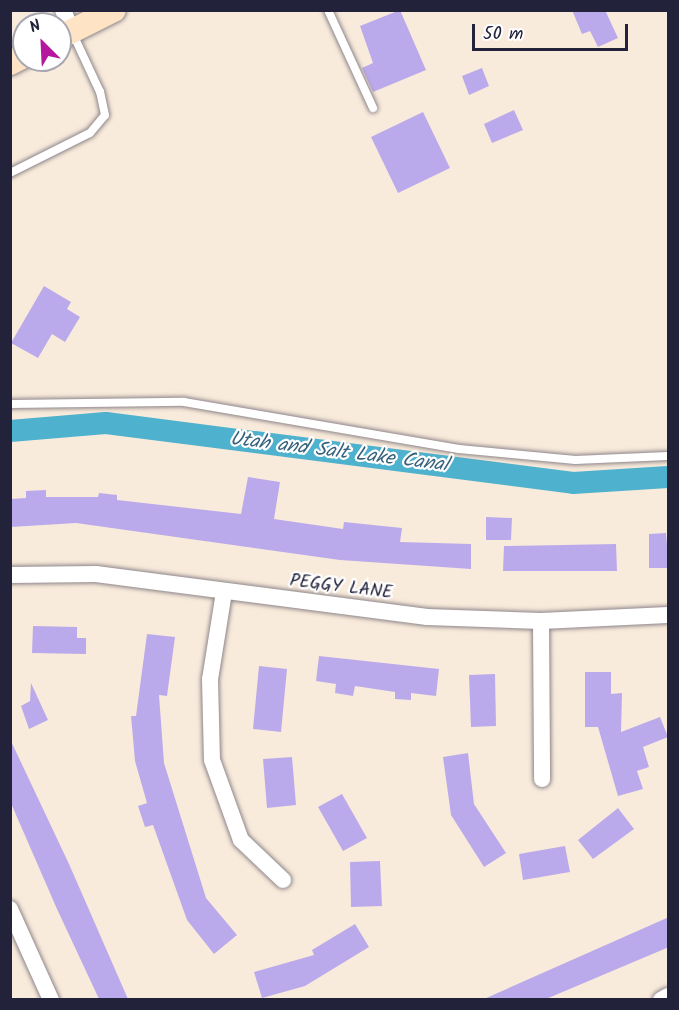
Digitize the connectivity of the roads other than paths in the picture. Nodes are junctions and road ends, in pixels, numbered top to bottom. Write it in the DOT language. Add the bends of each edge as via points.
graph roads {
  1 [pos="114,10"];
  2 [pos="328,10"];
  3 [pos="72,24"];
  4 [pos="72,39"];
  5 [pos="373,108"];
  6 [pos="10,173"];
  7 [pos="10,404"];
  8 [pos="669,456"];
  9 [pos="10,575"];
  10 [pos="224,592"];
  11 [pos="669,615"];
  12 [pos="541,621"];
  13 [pos="542,779"];
  14 [pos="283,880"];
  15 [pos="10,909"];
  16 [pos="669,996"];
  17 [pos="51,999"];
  18 [pos="661,999"];
  1 -- 3 [label="main road"];
  2 -- 5 [label="lane"];
  4 -- 6 [label="lane" via="100,92 105,115 90,133"];
  7 -- 8 [label="lane" via="184,402 459,449 575,460"];
  9 -- 10 [label="street, PEGGY LANE" via="96,574"];
  10 -- 12 [label="street, PEGGY LANE" via="376,613"];
  10 -- 14 [label="street" via="210,679 212,760 241,840"];
  11 -- 12 [label="street, PEGGY LANE"];
  12 -- 13 [label="street"];
  15 -- 17 [label="street"];
  16 -- 18 [label="street"];
}
